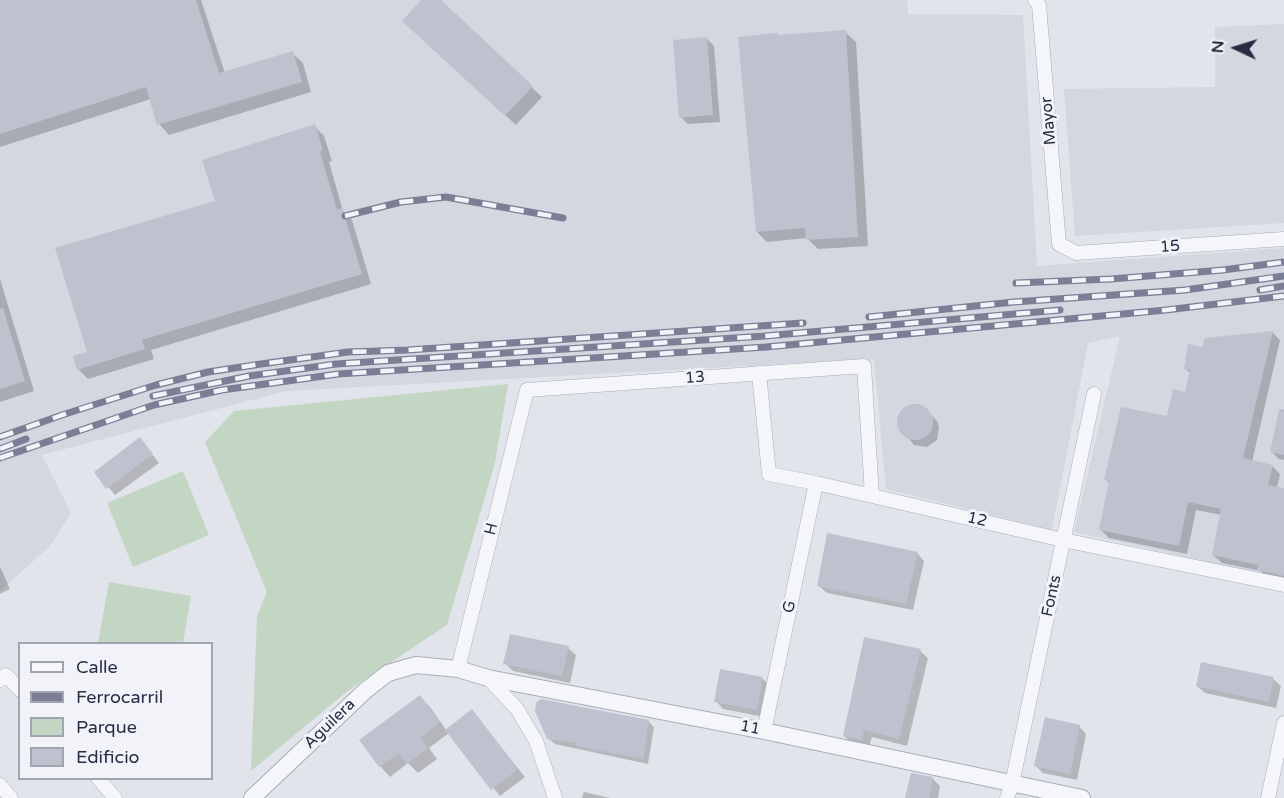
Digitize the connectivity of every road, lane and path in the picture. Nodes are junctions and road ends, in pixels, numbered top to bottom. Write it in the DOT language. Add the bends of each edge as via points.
graph roads {
  1 [pos="1035,0"];
  2 [pos="1284,239"];
  3 [pos="1059,244"];
  4 [pos="759,373"];
  5 [pos="527,390"];
  6 [pos="1094,394"];
  7 [pos="816,483"];
  8 [pos="873,496"];
  9 [pos="1063,540"];
  10 [pos="1284,585"];
  11 [pos="416,665"];
  12 [pos="458,669"];
  13 [pos="3,677"];
  14 [pos="488,678"];
  15 [pos="18,688"];
  16 [pos="1284,723"];
  17 [pos="764,730"];
  18 [pos="100,780"];
  19 [pos="0,786"];
  20 [pos="1010,791"];
  21 [pos="11,798"];
  22 [pos="115,798"];
  23 [pos="252,798"];
  24 [pos="555,798"];
  25 [pos="1082,798"];
  26 [pos="1268,798"];
  1 -- 3 [label="street, Mayor" via="1039,5"];
  2 -- 3 [label="street, 15" via="1076,253"];
  4 -- 5 [label="street, 13"];
  4 -- 7 [label="street, 12" via="769,474"];
  4 -- 8 [label="street, 13" via="864,366"];
  5 -- 12 [label="street, H"];
  6 -- 9 [label="street, Fonts"];
  7 -- 8 [label="street, 12"];
  7 -- 17 [label="street, G"];
  8 -- 9 [label="street, 12"];
  9 -- 10 [label="street, 12"];
  9 -- 20 [label="street, Fonts"];
  11 -- 12 [label="street, 11"];
  11 -- 23 [label="street, Aguilera" via="388,673 366,690"];
  12 -- 14 [label="street, 11"];
  13 -- 15 [label="street"];
  14 -- 17 [label="street, 11"];
  14 -- 24 [label="street" via="517,709 536,741"];
  16 -- 26 [label="street"];
  17 -- 20 [label="street, 11"];
  18 -- 22 [label="street"];
  19 -- 21 [label="street"];
  20 -- 25 [label="street, 11"];
}
